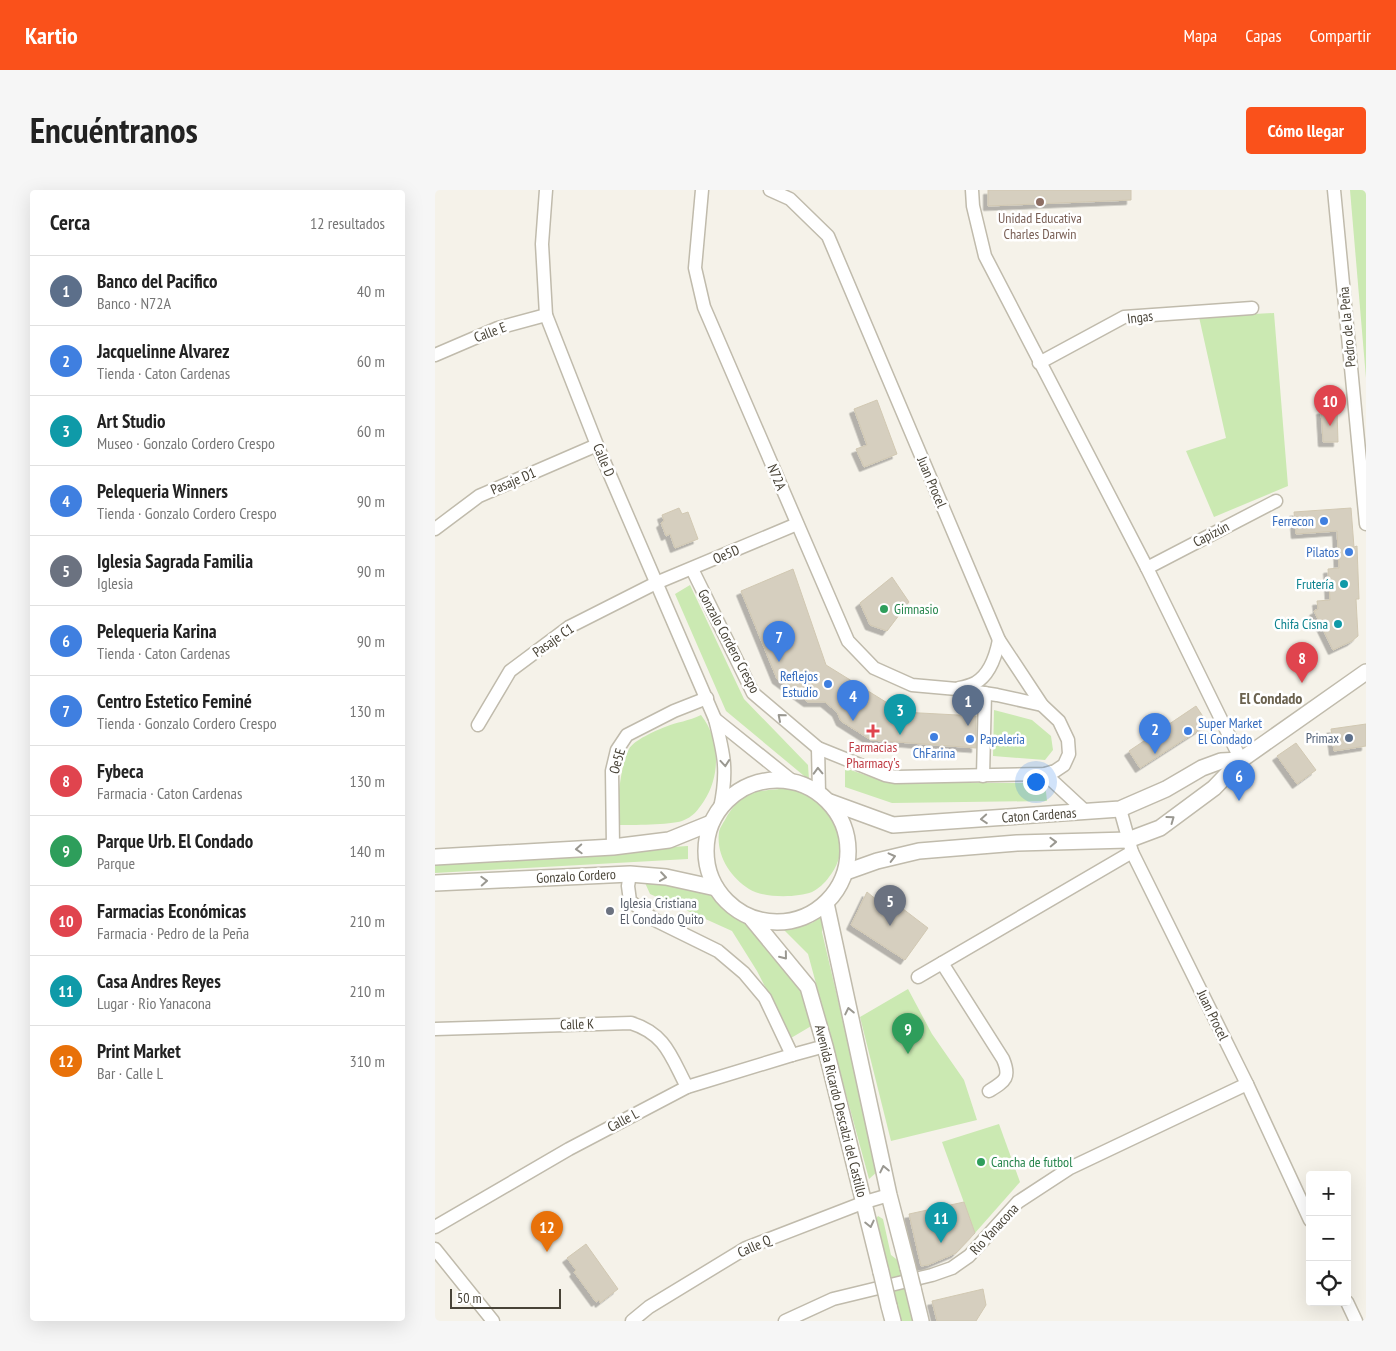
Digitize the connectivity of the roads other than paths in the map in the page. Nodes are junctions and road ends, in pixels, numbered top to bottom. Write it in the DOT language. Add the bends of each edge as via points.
graph roads {
  1 [pos="546,190"];
  2 [pos="702,190"];
  3 [pos="770,190"];
  4 [pos="972,190"];
  5 [pos="1334,190"];
  6 [pos="1252,308"];
  7 [pos="546,315"];
  8 [pos="435,355"];
  9 [pos="1039,363"];
  10 [pos="597,445"];
  11 [pos="1276,501"];
  12 [pos="797,524"];
  13 [pos="1366,524"];
  14 [pos="435,529"];
  15 [pos="1147,568"];
  16 [pos="692,569"];
  17 [pos="656,583"];
  18 [pos="999,640"];
  19 [pos="1366,672"];
  20 [pos="957,689"];
  21 [pos="985,693"];
  22 [pos="707,698"];
  23 [pos="1042,706"];
  24 [pos="715,719"];
  25 [pos="478,726"];
  26 [pos="818,748"];
  27 [pos="1241,760"];
  28 [pos="1045,774"];
  29 [pos="983,776"];
  30 [pos="791,780"];
  31 [pos="825,797"];
  32 [pos="720,808"];
  33 [pos="1120,810"];
  34 [pos="1085,811"];
  35 [pos="1015,816"];
  36 [pos="937,822"];
  37 [pos="711,823"];
  38 [pos="1017,843"];
  39 [pos="1130,846"];
  40 [pos="613,847"];
  41 [pos="939,849"];
  42 [pos="435,857"];
  43 [pos="845,872"];
  44 [pos="630,874"];
  45 [pos="435,883"];
  46 [pos="716,888"];
  47 [pos="826,903"];
  48 [pos="752,919"];
  49 [pos="943,963"];
  50 [pos="918,977"];
  51 [pos="435,1029"];
  52 [pos="825,1046"];
  53 [pos="792,1055"];
  54 [pos="1247,1084"];
  55 [pos="687,1087"];
  56 [pos="989,1091"];
  57 [pos="889,1195"];
  58 [pos="865,1202"];
  59 [pos="1308,1216"];
  60 [pos="435,1228"];
  61 [pos="435,1249"];
  62 [pos="1349,1306"];
  63 [pos="891,1314"];
  64 [pos="493,1321"];
  65 [pos="632,1321"];
  66 [pos="785,1321"];
  67 [pos="921,1321"];
  68 [pos="1356,1321"];
  1 -- 7 [label="street, Calle D" via="542,244"];
  2 -- 12 [label="street, N72A" via="695,268 705,307"];
  3 -- 18 [label="street, Juan Procel" via="789,199 828,236"];
  4 -- 9 [label="street" via="985,256"];
  5 -- 13 [label="street, Pedro de la Peña"];
  6 -- 9 [label="street, Ingas" via="1124,317"];
  7 -- 8 [label="street, Calle E" via="498,328"];
  7 -- 10 [label="street, Calle D"];
  9 -- 15 [label="street"];
  10 -- 14 [label="street, Pasaje D1" via="479,496"];
  10 -- 17 [label="street, Calle D"];
  11 -- 15 [label="street, Capizún"];
  12 -- 16 [label="street, Oe5D"];
  12 -- 20 [label="street, N72A" via="848,641 874,668 911,685"];
  15 -- 27 [label="street"];
  16 -- 17 [label="street, Oe5D"];
  26 -- 16 [label="street, Gonzalo Cordero Crespo, one-way" via="753,693"];
  17 -- 22 [label="street, Calle D"];
  17 -- 25 [label="street, Pasaje C1" via="569,627 510,671"];
  18 -- 20 [label="street, N72A" via="995,659 977,683"];
  18 -- 23 [label="street, Juan Procel"];
  19 -- 27 [label="street, Caton Cardenas"];
  20 -- 21 [label="street, N72A"];
  21 -- 23 [label="street, N72A"];
  21 -- 29 [label="street"];
  22 -- 24 [label="street, Calle D"];
  22 -- 40 [label="street, Oe5E" via="627,735 617,750 612,771"];
  23 -- 28 [label="street, Juan Procel" via="1059,721 1068,740 1069,754 1063,766"];
  24 -- 30 [label="street"];
  24 -- 32 [label="street, Calle D, one-way" via="725,767"];
  26 -- 29 [label="street, Gonzalo Cordero Crespo" via="885,776"];
  31 -- 26 [label="street, one-way"];
  27 -- 33 [label="street, Caton Cardenas" via="1202,768"];
  39 -- 27 [label="street, Caton Cardenas, one-way" via="1214,788"];
  28 -- 29 [label="street, Gonzalo Cordero Crespo"];
  28 -- 34 [label="street"];
  30 -- 31 [label="street"];
  30 -- 32 [label="street" via="764,780 739,789"];
  31 -- 36 [label="street, Caton Cardenas" via="893,825"];
  31 -- 43 [label="street" via="842,819 848,838"];
  32 -- 37 [label="street"];
  33 -- 34 [label="street, Caton Cardenas"];
  33 -- 39 [label="street, Juan Procel"];
  34 -- 35 [label="street, Caton Cardenas"];
  35 -- 36 [label="street, Caton Cardenas, one-way"];
  35 -- 38 [label="street"];
  36 -- 41 [label="street"];
  37 -- 40 [label="street, Gonzalo Cordero" via="669,840"];
  37 -- 46 [label="street" via="706,845 707,867"];
  38 -- 39 [label="street, Caton Cardenas, one-way"];
  38 -- 41 [label="street, Caton Cardenas"];
  39 -- 49 [label="street, Caton Cardenas"];
  39 -- 54 [label="street, Juan Procel"];
  40 -- 42 [label="street, Gonzalo Cordero, one-way"];
  43 -- 41 [label="street, Caton Cardenas, one-way" via="901,855"];
  43 -- 47 [label="street" via="840,886"];
  45 -- 44 [label="street, Gonzalo Cordero, one-way"];
  44 -- 46 [label="street, Gonzalo Cordero, one-way" via="666,876"];
  44 -- 53 [label="street" via="630,901 655,920 718,951 744,973 765,998"];
  46 -- 48 [label="street" via="731,906"];
  47 -- 48 [label="street" via="800,920 776,923"];
  57 -- 47 [label="street, Avenida Ricardo Descalzi del Castillo, one-way"];
  48 -- 52 [label="street, Avenida Ricardo Descalzi del Castillo, one-way" via="808,987"];
  49 -- 50 [label="street, Caton Cardenas"];
  49 -- 56 [label="street" via="1007,1069 1004,1081"];
  51 -- 55 [label="street, Calle K" via="631,1023 656,1034"];
  52 -- 53 [label="street, Calle L"];
  52 -- 58 [label="street, Avenida Ricardo Descalzi del Castillo"];
  53 -- 55 [label="street, Calle L"];
  54 -- 59 [label="street, Juan Procel"];
  54 -- 66 [label="street, Rio Yanacona" via="1070,1168 1018,1202 969,1256 952,1268 833,1299"];
  55 -- 60 [label="street, Calle L" via="569,1149"];
  57 -- 58 [label="street, Calle Q"];
  57 -- 67 [label="street, Avenida Ricardo Descalzi del Castillo, bridge"];
  58 -- 63 [label="street, Avenida Ricardo Descalzi del Castillo, one-way, bridge"];
  58 -- 65 [label="street, Calle Q" via="746,1248 649,1307"];
  61 -- 64 [label="street"];
  62 -- 68 [label="street"];
}
